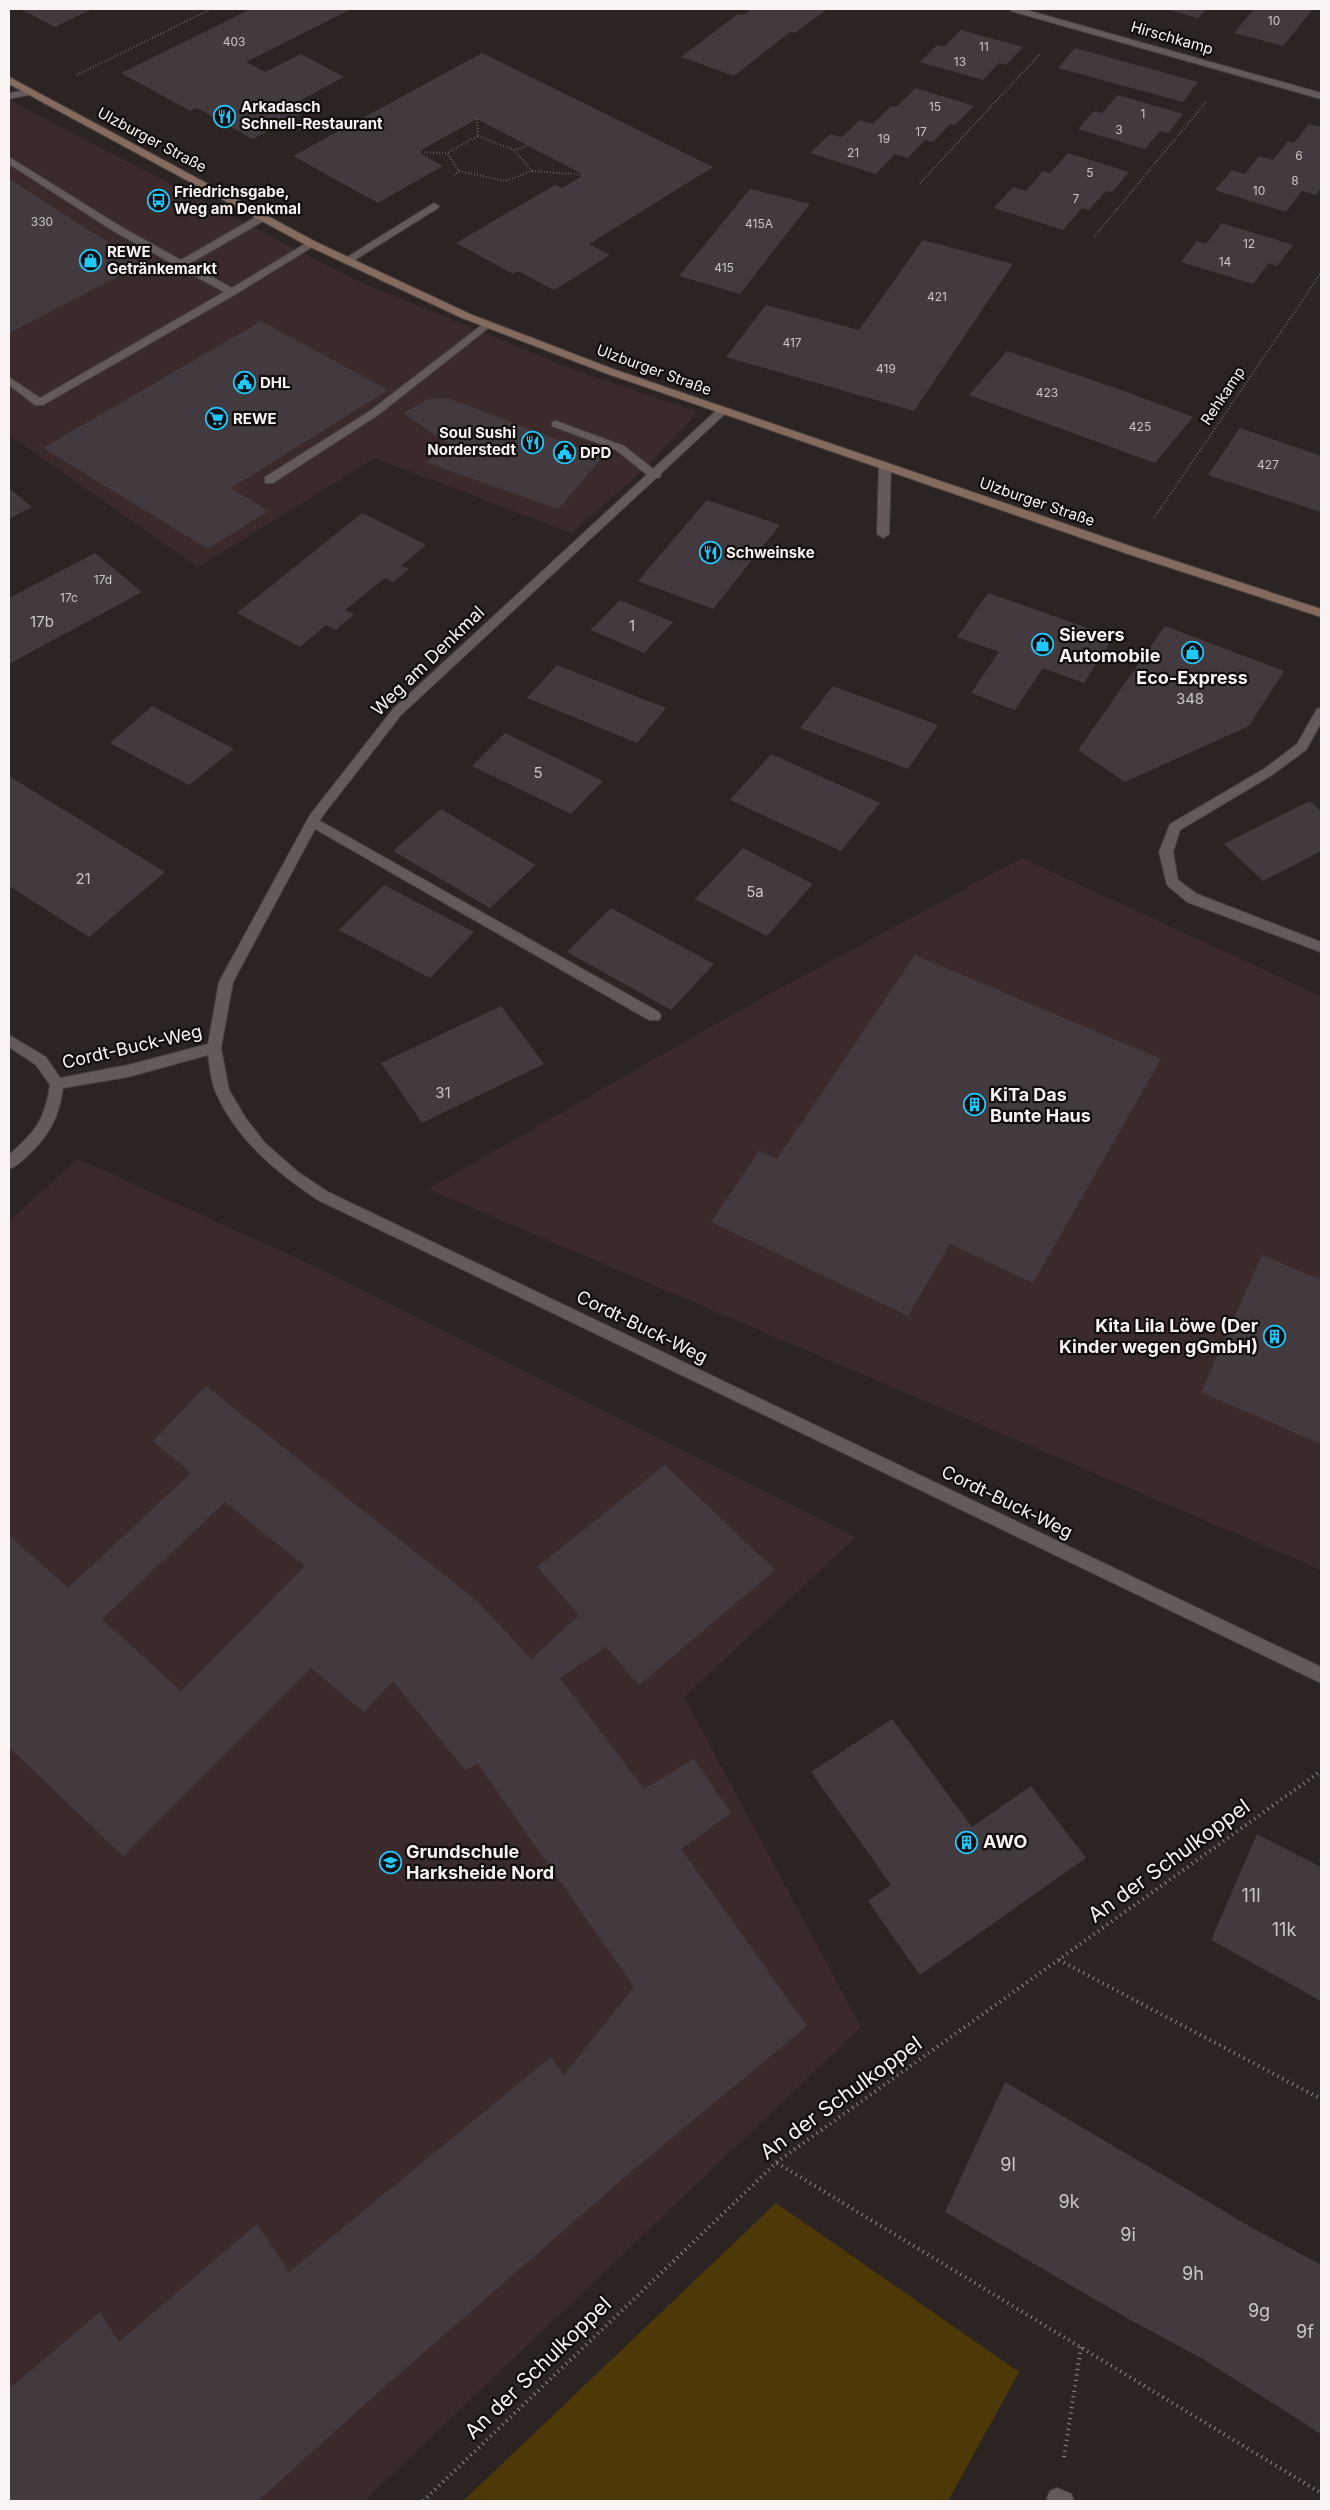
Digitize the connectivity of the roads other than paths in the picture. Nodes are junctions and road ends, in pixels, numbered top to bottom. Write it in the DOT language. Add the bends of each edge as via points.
graph roads {
  1 [pos="1014,9"];
  2 [pos="9,80"];
  3 [pos="30,92"];
  4 [pos="9,96"];
  5 [pos="1321,96"];
  6 [pos="9,160"];
  7 [pos="434,206"];
  8 [pos="263,217"];
  9 [pos="312,244"];
  10 [pos="346,261"];
  11 [pos="182,264"];
  12 [pos="232,292"];
  13 [pos="487,324"];
  14 [pos="9,380"];
  15 [pos="723,410"];
  16 [pos="556,424"];
  17 [pos="885,466"];
  18 [pos="654,475"];
  19 [pos="269,480"];
  20 [pos="883,534"];
  21 [pos="1321,613"];
  22 [pos="1321,712"];
  23 [pos="313,822"];
  24 [pos="1321,947"];
  25 [pos="654,1016"];
  26 [pos="9,1040"];
  27 [pos="214,1048"];
  28 [pos="57,1084"];
  29 [pos="9,1163"];
  30 [pos="1321,1675"];
  1 -- 5 [label="street, Hirschkamp"];
  2 -- 3 [label="main road, Ulzburger Straße"];
  3 -- 4 [label="street"];
  3 -- 8 [label="main road, Ulzburger Straße"];
  6 -- 11 [label="street" via="119,230"];
  7 -- 10 [label="street"];
  8 -- 9 [label="main road, Ulzburger Straße"];
  8 -- 11 [label="street"];
  9 -- 10 [label="main road, Ulzburger Straße"];
  9 -- 12 [label="street"];
  10 -- 13 [label="main road, Ulzburger Straße"];
  11 -- 12 [label="street"];
  12 -- 14 [label="street" via="39,403"];
  13 -- 15 [label="main road, Ulzburger Straße"];
  13 -- 19 [label="street" via="374,413"];
  15 -- 17 [label="main road, Ulzburger Straße"];
  15 -- 18 [label="street, Weg am Denkmal"];
  16 -- 18 [label="street" via="620,448"];
  17 -- 20 [label="street"];
  17 -- 21 [label="main road, Ulzburger Straße"];
  18 -- 23 [label="street, Weg am Denkmal" via="397,712"];
  22 -- 24 [label="street" via="1302,747 1268,772 1175,827 1166,852 1172,882 1192,898"];
  23 -- 25 [label="street"];
  23 -- 27 [label="street, Weg am Denkmal" via="226,982"];
  26 -- 28 [label="street, Cordt-Buck-Weg" via="41,1061"];
  27 -- 28 [label="street, Cordt-Buck-Weg" via="128,1071"];
  27 -- 30 [label="street, Cordt-Buck-Weg" via="222,1091 240,1122 260,1147 293,1176 323,1196"];
  28 -- 29 [label="street" via="54,1111 38,1137"];
}
